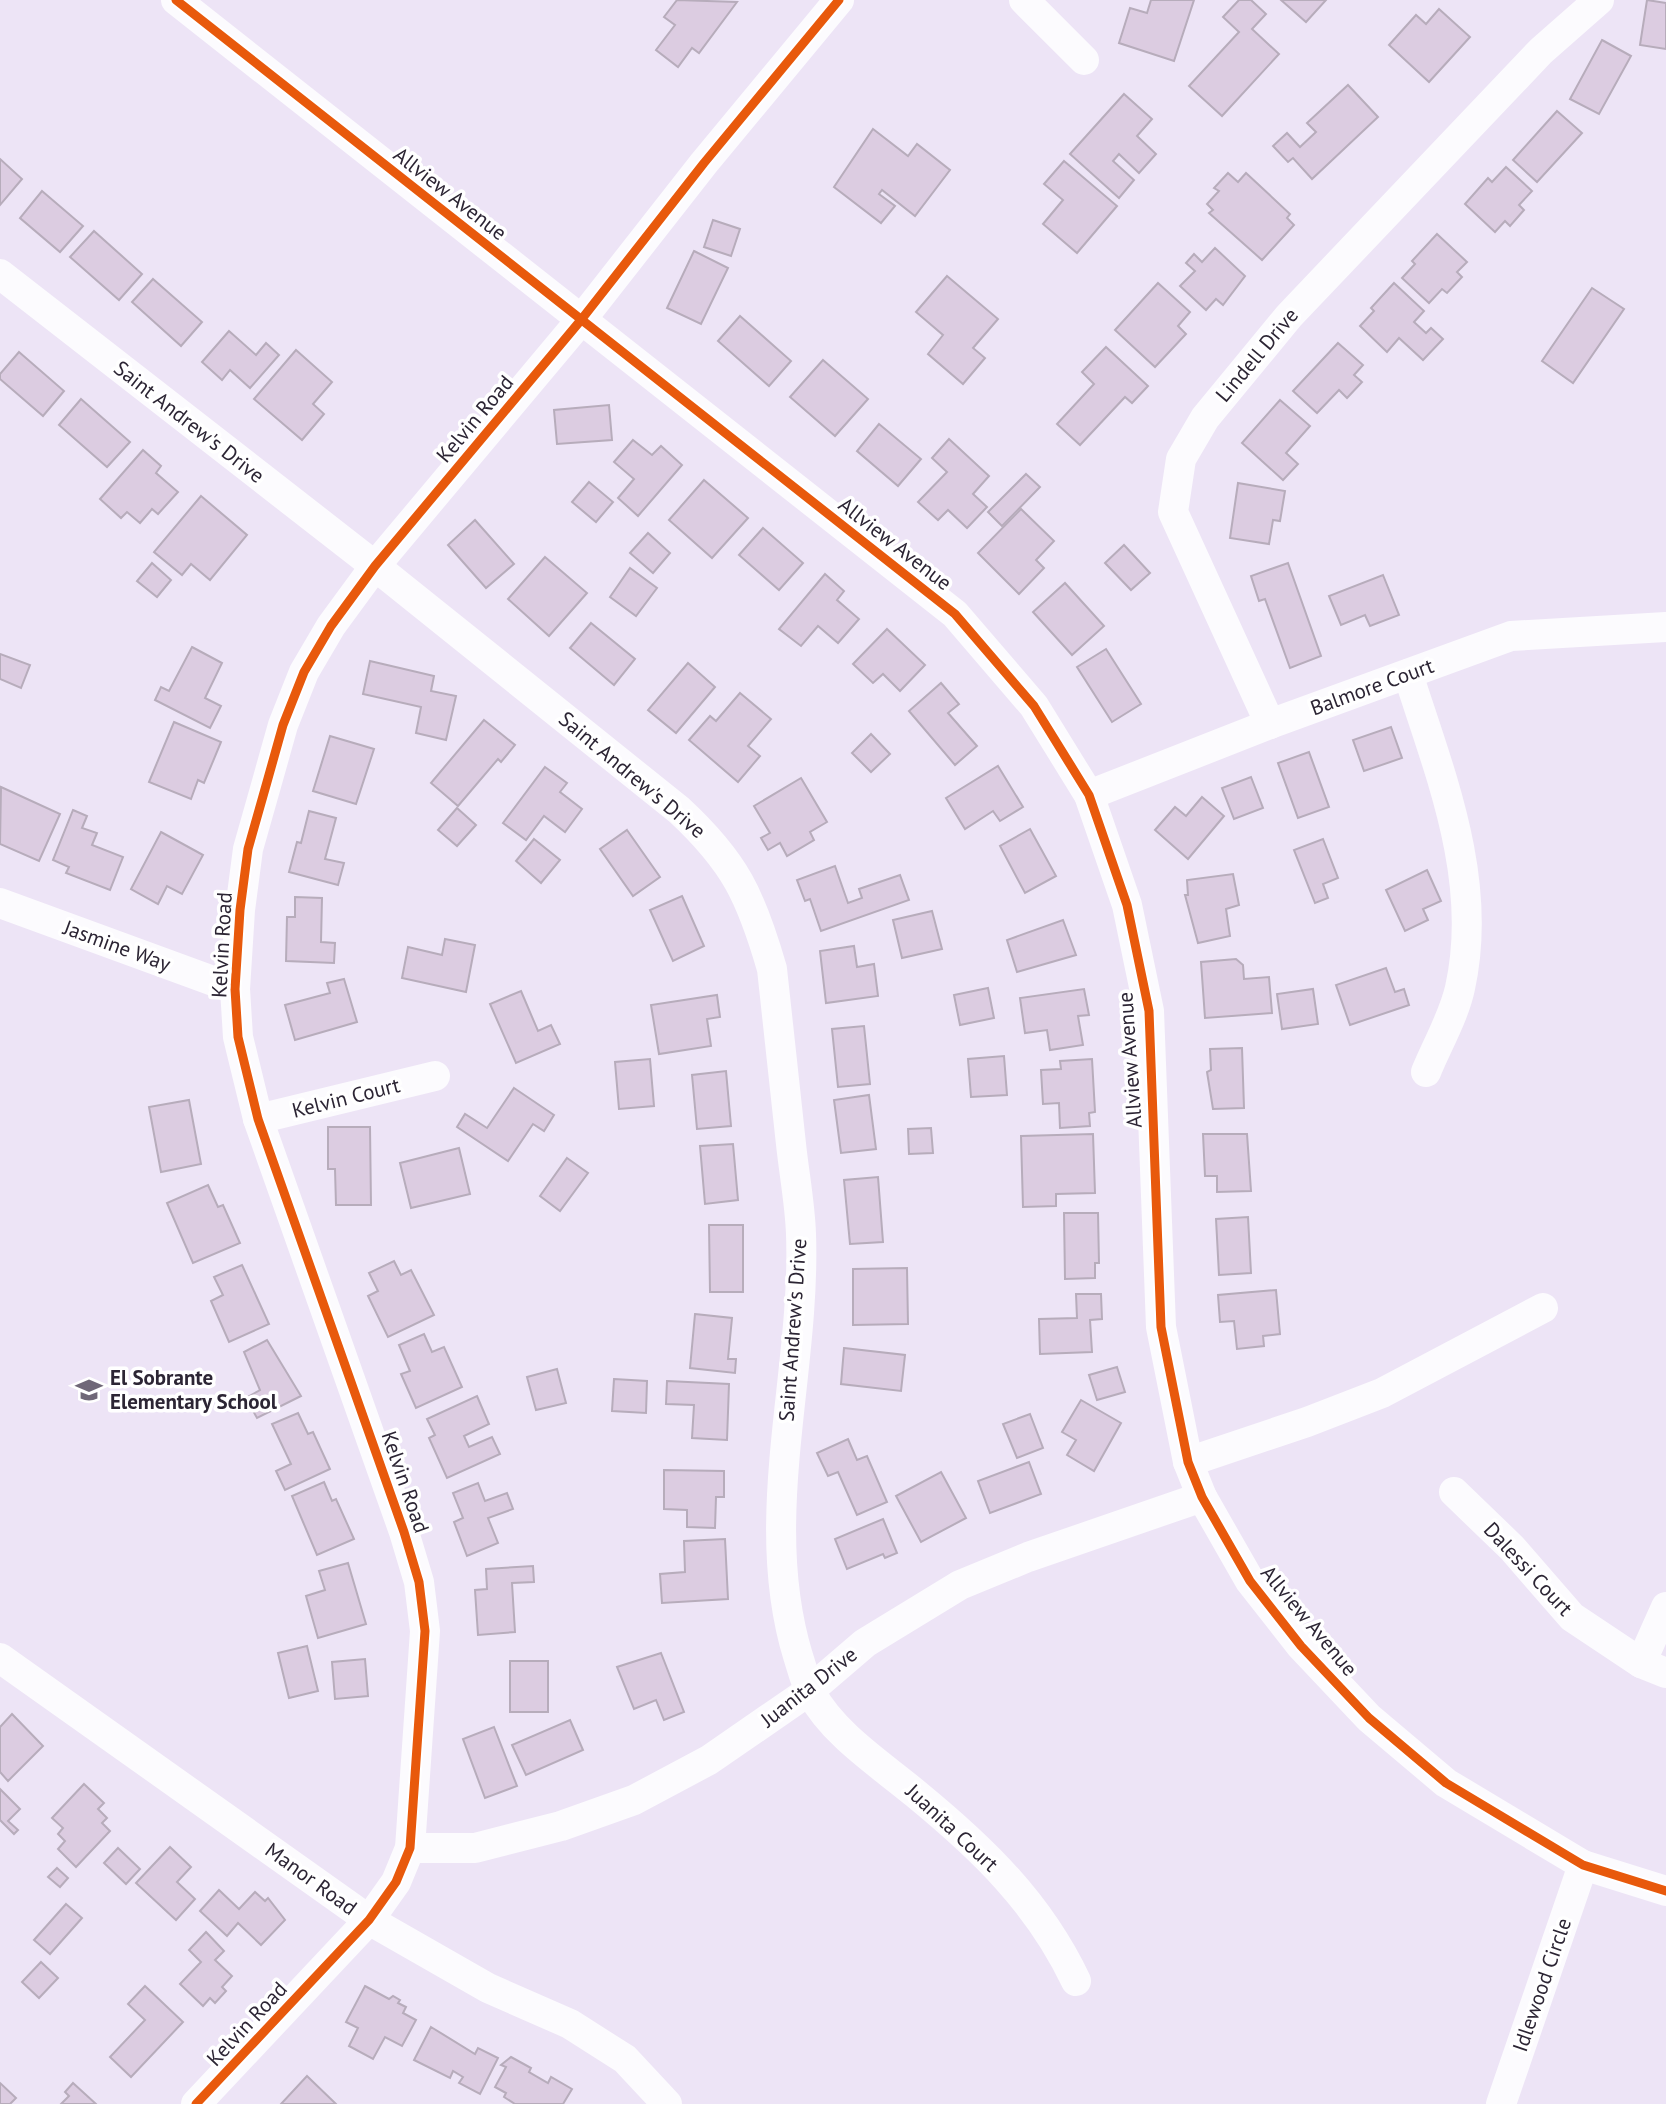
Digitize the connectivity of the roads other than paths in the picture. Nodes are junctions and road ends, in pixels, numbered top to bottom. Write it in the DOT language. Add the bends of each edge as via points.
graph roads {
  1 [pos="176,0"];
  2 [pos="839,0"];
  3 [pos="1024,0"];
  4 [pos="1599,0"];
  5 [pos="1084,60"];
  6 [pos="0,274"];
  7 [pos="581,320"];
  8 [pos="375,566"];
  9 [pos="1666,627"];
  10 [pos="1408,674"];
  11 [pos="1269,724"];
  12 [pos="1089,795"];
  13 [pos="0,903"];
  14 [pos="235,989"];
  15 [pos="1426,1072"];
  16 [pos="435,1076"];
  17 [pos="258,1119"];
  18 [pos="1543,1308"];
  19 [pos="1188,1462"];
  20 [pos="1454,1493"];
  21 [pos="1202,1497"];
  22 [pos="1666,1607"];
  23 [pos="1,1660"];
  24 [pos="1654,1668"];
  25 [pos="809,1691"];
  26 [pos="410,1848"];
  27 [pos="1583,1866"];
  28 [pos="1666,1891"];
  29 [pos="369,1920"];
  30 [pos="1076,1981"];
  31 [pos="196,2104"];
  32 [pos="667,2104"];
  33 [pos="1501,2104"];
  1 -- 7 [label="street, Allview Avenue"];
  2 -- 7 [label="street, Kelvin Road"];
  3 -- 5 [label="street"];
  4 -- 11 [label="street, Lindell Drive" via="1541,51 1289,316 1205,418 1181,460 1173,512"];
  6 -- 8 [label="street, Saint Andrew's Drive"];
  7 -- 8 [label="street, Kelvin Road"];
  7 -- 12 [label="street, Allview Avenue" via="955,614 1034,706"];
  8 -- 14 [label="street, Kelvin Road" via="331,626 304,673 283,725 248,849"];
  8 -- 25 [label="street, Saint Andrew's Drive" via="714,842 738,877 761,930 772,969 801,1232 801,1284 786,1439 783,1580"];
  9 -- 10 [label="street, Balmore Court" via="1511,636"];
  10 -- 11 [label="street, Balmore Court"];
  10 -- 15 [label="street" via="1457,829 1466,933 1460,989"];
  11 -- 12 [label="street, Balmore Court"];
  12 -- 19 [label="street, Allview Avenue" via="1127,905 1149,1011 1161,1327"];
  13 -- 14 [label="street, Jasmine Way"];
  14 -- 17 [label="street, Kelvin Road" via="238,1037"];
  16 -- 17 [label="street, Kelvin Court"];
  17 -- 26 [label="street, Kelvin Road" via="419,1582 425,1631"];
  18 -- 19 [label="street" via="1382,1393"];
  19 -- 21 [label="street, Allview Avenue"];
  20 -- 24 [label="street, Dalessi Court" via="1512,1548 1572,1617"];
  21 -- 25 [label="street, Juanita Drive" via="1028,1557 960,1586 865,1643"];
  21 -- 27 [label="street, Allview Avenue" via="1250,1581 1301,1646 1369,1718 1446,1783"];
  22 -- 24 [label="street"];
  23 -- 29 [label="street, Manor Road"];
  25 -- 26 [label="street, Juanita Drive" via="709,1760 634,1800 561,1826 475,1848"];
  25 -- 30 [label="street, Juanita Court" via="831,1723 964,1833 1028,1902 1056,1939"];
  26 -- 29 [label="street, Kelvin Road" via="396,1882"];
  27 -- 28 [label="street, Allview Avenue"];
  27 -- 33 [label="street, Idlewood Circle"];
  29 -- 31 [label="street, Kelvin Road"];
  29 -- 32 [label="street, Manor Road" via="488,1987 570,2024 625,2059"];
}
